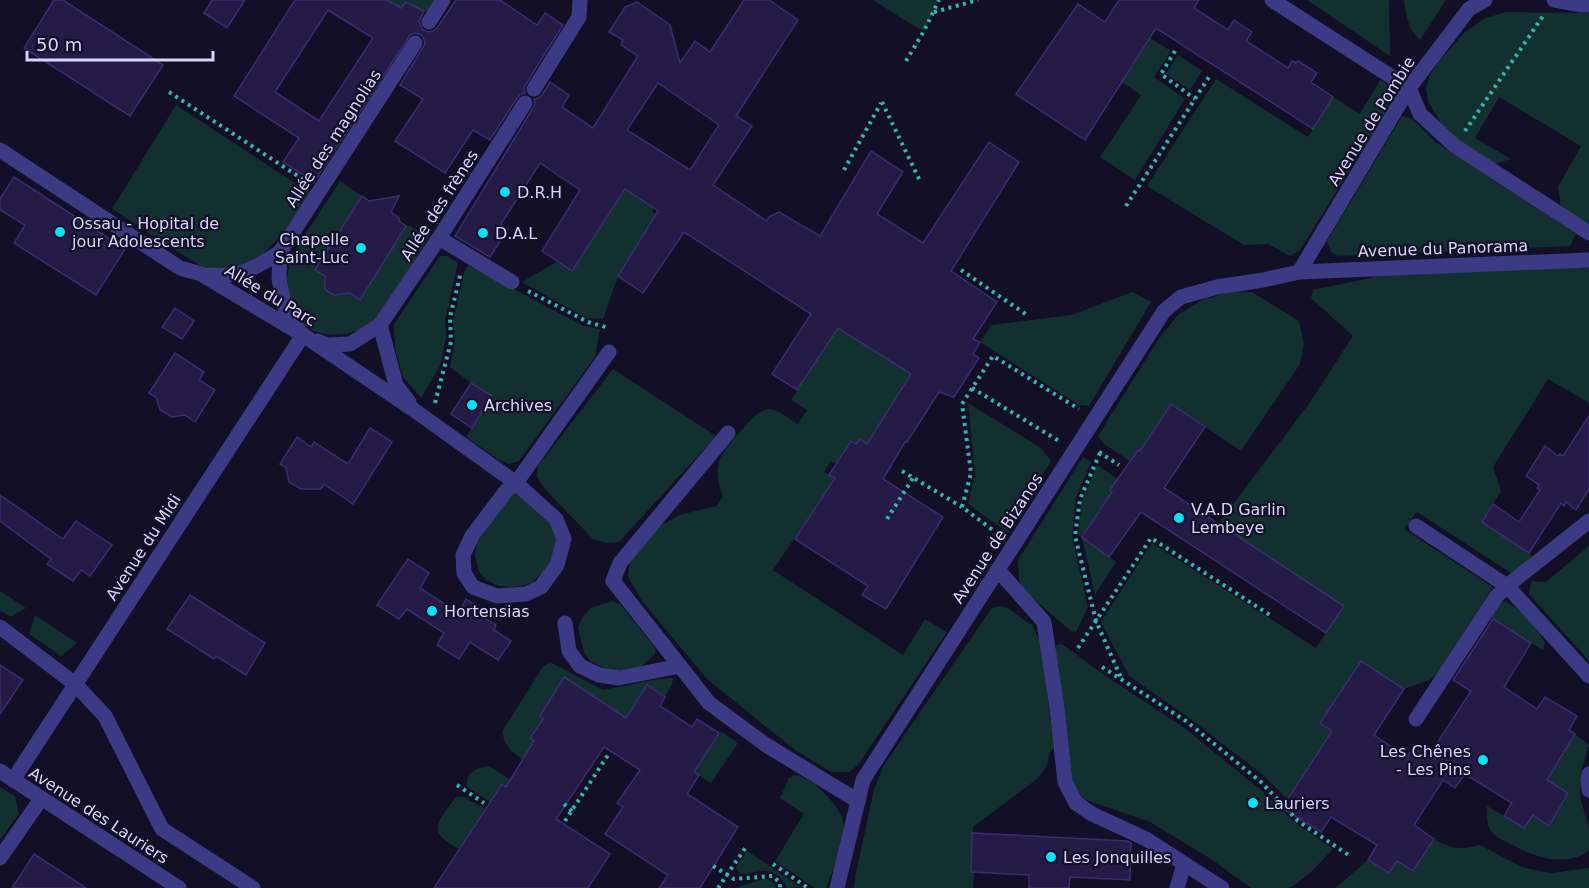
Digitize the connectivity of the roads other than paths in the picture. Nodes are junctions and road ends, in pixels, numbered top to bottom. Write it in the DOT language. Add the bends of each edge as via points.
graph roads {
  1 [pos="443,0"];
  2 [pos="580,0"];
  3 [pos="1272,0"];
  4 [pos="1485,0"];
  5 [pos="1589,5"];
  6 [pos="1549,6"];
  7 [pos="429,22"];
  8 [pos="415,43"];
  9 [pos="1409,88"];
  10 [pos="534,89"];
  11 [pos="525,103"];
  12 [pos="0,150"];
  13 [pos="1589,232"];
  14 [pos="439,238"];
  15 [pos="280,252"];
  16 [pos="1589,260"];
  17 [pos="1299,272"];
  18 [pos="201,274"];
  19 [pos="1263,280"];
  20 [pos="512,282"];
  21 [pos="380,325"];
  22 [pos="303,335"];
  23 [pos="609,352"];
  24 [pos="414,410"];
  25 [pos="728,433"];
  26 [pos="516,483"];
  27 [pos="1589,521"];
  28 [pos="1416,526"];
  29 [pos="998,570"];
  30 [pos="1507,586"];
  31 [pos="565,623"];
  32 [pos="0,627"];
  33 [pos="680,666"];
  34 [pos="1589,676"];
  35 [pos="75,684"];
  36 [pos="1416,719"];
  37 [pos="0,771"];
  38 [pos="1589,774"];
  39 [pos="14,780"];
  40 [pos="1589,790"];
  41 [pos="41,799"];
  42 [pos="858,801"];
  43 [pos="0,858"];
  44 [pos="1184,864"];
  45 [pos="179,888"];
  46 [pos="252,888"];
  47 [pos="837,888"];
  48 [pos="1177,888"];
  49 [pos="1222,888"];
  1 -- 7 [label="street"];
  2 -- 10 [label="street" via="579,17"];
  3 -- 9 [label="street"];
  4 -- 9 [label="street, Avenue de Pombie" via="1469,9"];
  5 -- 6 [label="street"];
  8 -- 15 [label="street, Allée des magnolias"];
  9 -- 13 [label="street" via="1420,114 1455,146"];
  9 -- 17 [label="street, Avenue de Pombie"];
  11 -- 14 [label="street, Allée des frènes"];
  12 -- 18 [label="street, Allée du Parc" via="180,267"];
  14 -- 20 [label="street"];
  14 -- 21 [label="street, Allée des frènes"];
  15 -- 18 [label="street" via="256,268 225,277"];
  15 -- 22 [label="street" via="279,279 287,317"];
  16 -- 17 [label="street, Avenue du Panorama"];
  17 -- 19 [label="street, Avenue du Panorama"];
  18 -- 22 [label="street, Allée du Parc"];
  19 -- 29 [label="street, Avenue de Bizanos" via="1181,297 1164,311"];
  21 -- 22 [label="street" via="350,344 327,345"];
  21 -- 24 [label="street" via="396,385"];
  22 -- 24 [label="street, Allée du Parc"];
  22 -- 35 [label="street, Avenue du Midi"];
  23 -- 26 [label="street"];
  24 -- 26 [label="street, Allée du Parc"];
  25 -- 33 [label="street" via="620,563 613,581"];
  26 -- 26 [label="street, Allée du Parc" via="556,519 564,539 557,565 541,586 526,594 497,596 473,586 464,573 463,555 472,537"];
  27 -- 30 [label="street"];
  28 -- 30 [label="street"];
  29 -- 42 [label="street, Avenue de Bizanos" via="863,780"];
  29 -- 44 [label="street" via="1044,622 1065,782 1076,803 1146,839"];
  30 -- 34 [label="street"];
  30 -- 36 [label="street"];
  31 -- 33 [label="street" via="569,651 580,666 598,675 619,678"];
  32 -- 35 [label="street"];
  33 -- 42 [label="street" via="709,703 766,745"];
  35 -- 39 [label="street, Avenue du Midi"];
  35 -- 46 [label="street" via="105,716 162,829"];
  37 -- 39 [label="street, Avenue des Lauriers"];
  38 -- 40 [label="street"];
  39 -- 41 [label="street, Avenue des Lauriers"];
  41 -- 43 [label="street"];
  41 -- 45 [label="street, Avenue des Lauriers"];
  42 -- 47 [label="street, Avenue de Bizanos"];
  44 -- 48 [label="street"];
  44 -- 49 [label="street"];
}
